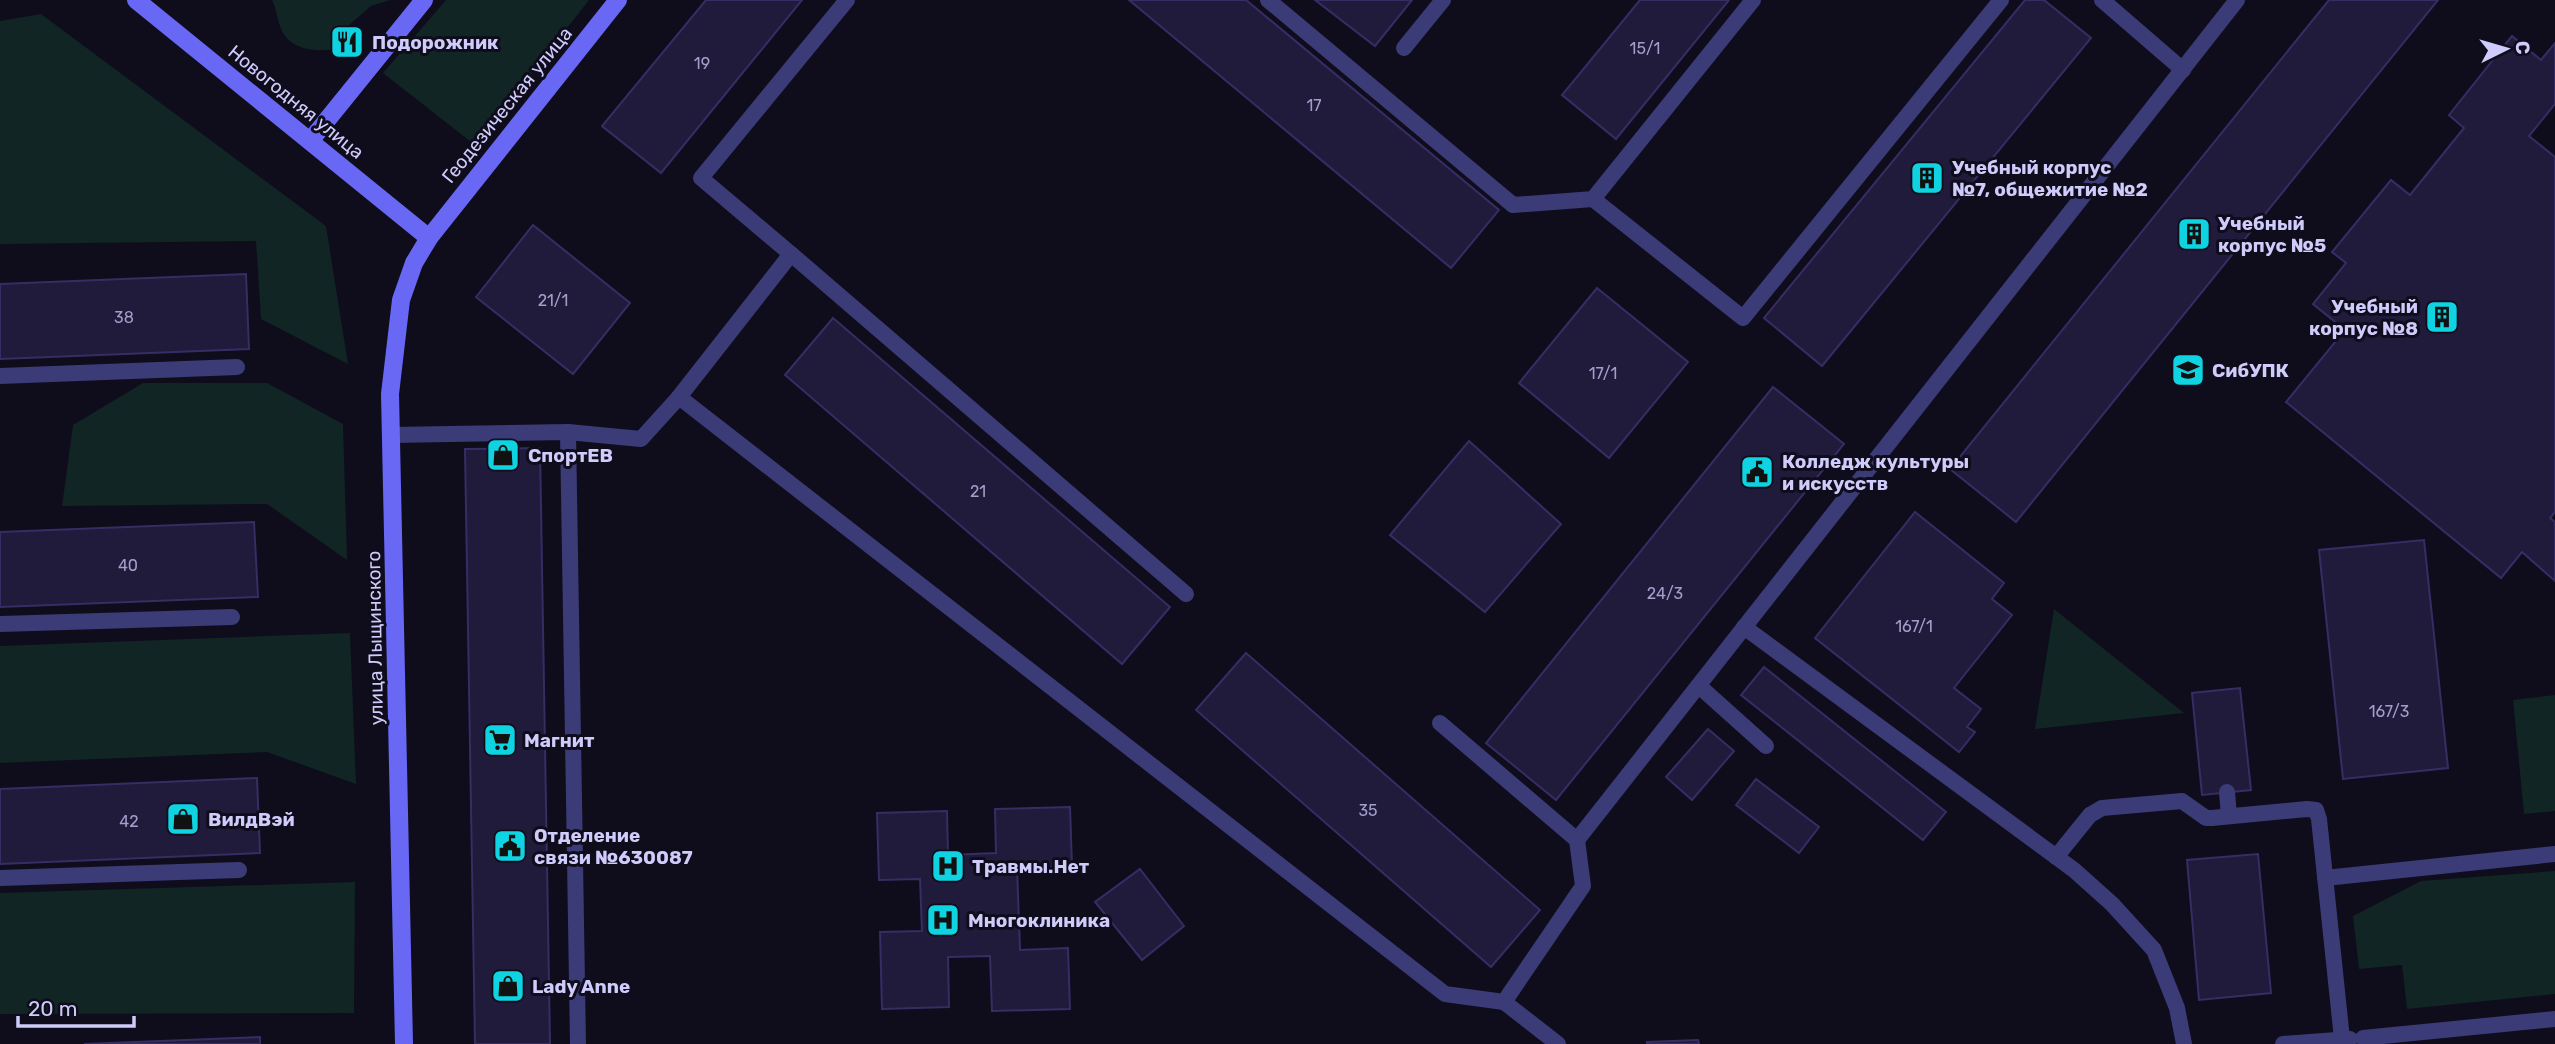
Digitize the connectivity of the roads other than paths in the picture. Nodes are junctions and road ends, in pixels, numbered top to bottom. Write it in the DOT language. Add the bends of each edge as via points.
graph roads {
  1 [pos="136,0"];
  2 [pos="424,0"];
  3 [pos="618,0"];
  4 [pos="847,0"];
  5 [pos="1268,0"];
  6 [pos="1443,0"];
  7 [pos="1753,0"];
  8 [pos="2001,0"];
  9 [pos="2102,0"];
  10 [pos="2237,0"];
  11 [pos="1404,48"];
  12 [pos="2183,69"];
  13 [pos="310,141"];
  14 [pos="1593,199"];
  15 [pos="429,238"];
  16 [pos="791,254"];
  17 [pos="237,367"];
  18 [pos="0,376"];
  19 [pos="679,397"];
  20 [pos="568,432"];
  21 [pos="391,435"];
  22 [pos="1186,594"];
  23 [pos="232,617"];
  24 [pos="0,624"];
  25 [pos="1744,627"];
  26 [pos="1699,686"];
  27 [pos="1440,723"];
  28 [pos="1766,746"];
  29 [pos="2227,792"];
  30 [pos="2229,817"];
  31 [pos="1577,840"];
  32 [pos="2555,854"];
  33 [pos="2056,857"];
  34 [pos="239,870"];
  35 [pos="0,878"];
  36 [pos="2325,878"];
  37 [pos="1504,1002"];
  38 [pos="2555,1019"];
  39 [pos="2342,1039"];
  40 [pos="2363,1041"];
  41 [pos="2314,1042"];
  42 [pos="404,1044"];
  43 [pos="578,1044"];
  44 [pos="1558,1044"];
  45 [pos="2184,1044"];
  46 [pos="2283,1044"];
  1 -- 13 [label="street, Новогодняя улица"];
  2 -- 13 [label="street"];
  3 -- 15 [label="street, Геодезическая улица"];
  4 -- 16 [label="lane" via="701,178"];
  5 -- 14 [label="lane" via="1513,205"];
  6 -- 11 [label="lane"];
  7 -- 14 [label="lane"];
  8 -- 14 [label="lane" via="1742,318"];
  9 -- 12 [label="lane"];
  10 -- 12 [label="lane"];
  12 -- 25 [label="lane"];
  13 -- 15 [label="street, Новогодняя улица"];
  15 -- 21 [label="street, улица Лыщинского" via="401,300 390,394"];
  16 -- 19 [label="lane"];
  16 -- 22 [label="lane"];
  17 -- 18 [label="lane"];
  19 -- 20 [label="lane" via="641,439"];
  19 -- 37 [label="lane" via="1445,994"];
  20 -- 21 [label="lane"];
  20 -- 43 [label="lane"];
  21 -- 42 [label="street, улица Лыщинского"];
  23 -- 24 [label="lane"];
  25 -- 26 [label="lane"];
  25 -- 33 [label="lane"];
  26 -- 28 [label="lane"];
  26 -- 31 [label="lane"];
  27 -- 31 [label="lane"];
  29 -- 30 [label="lane"];
  30 -- 33 [label="lane" via="2206,818 2182,801 2102,808 2090,815"];
  30 -- 36 [label="lane" via="2316,810"];
  31 -- 37 [label="lane" via="1583,886"];
  32 -- 36 [label="lane"];
  33 -- 45 [label="lane" via="2112,904 2154,950 2177,1008"];
  34 -- 35 [label="lane"];
  36 -- 39 [label="lane"];
  37 -- 44 [label="lane"];
  38 -- 40 [label="lane"];
  39 -- 40 [label="lane"];
  39 -- 41 [label="lane"];
  41 -- 46 [label="lane"];
}
